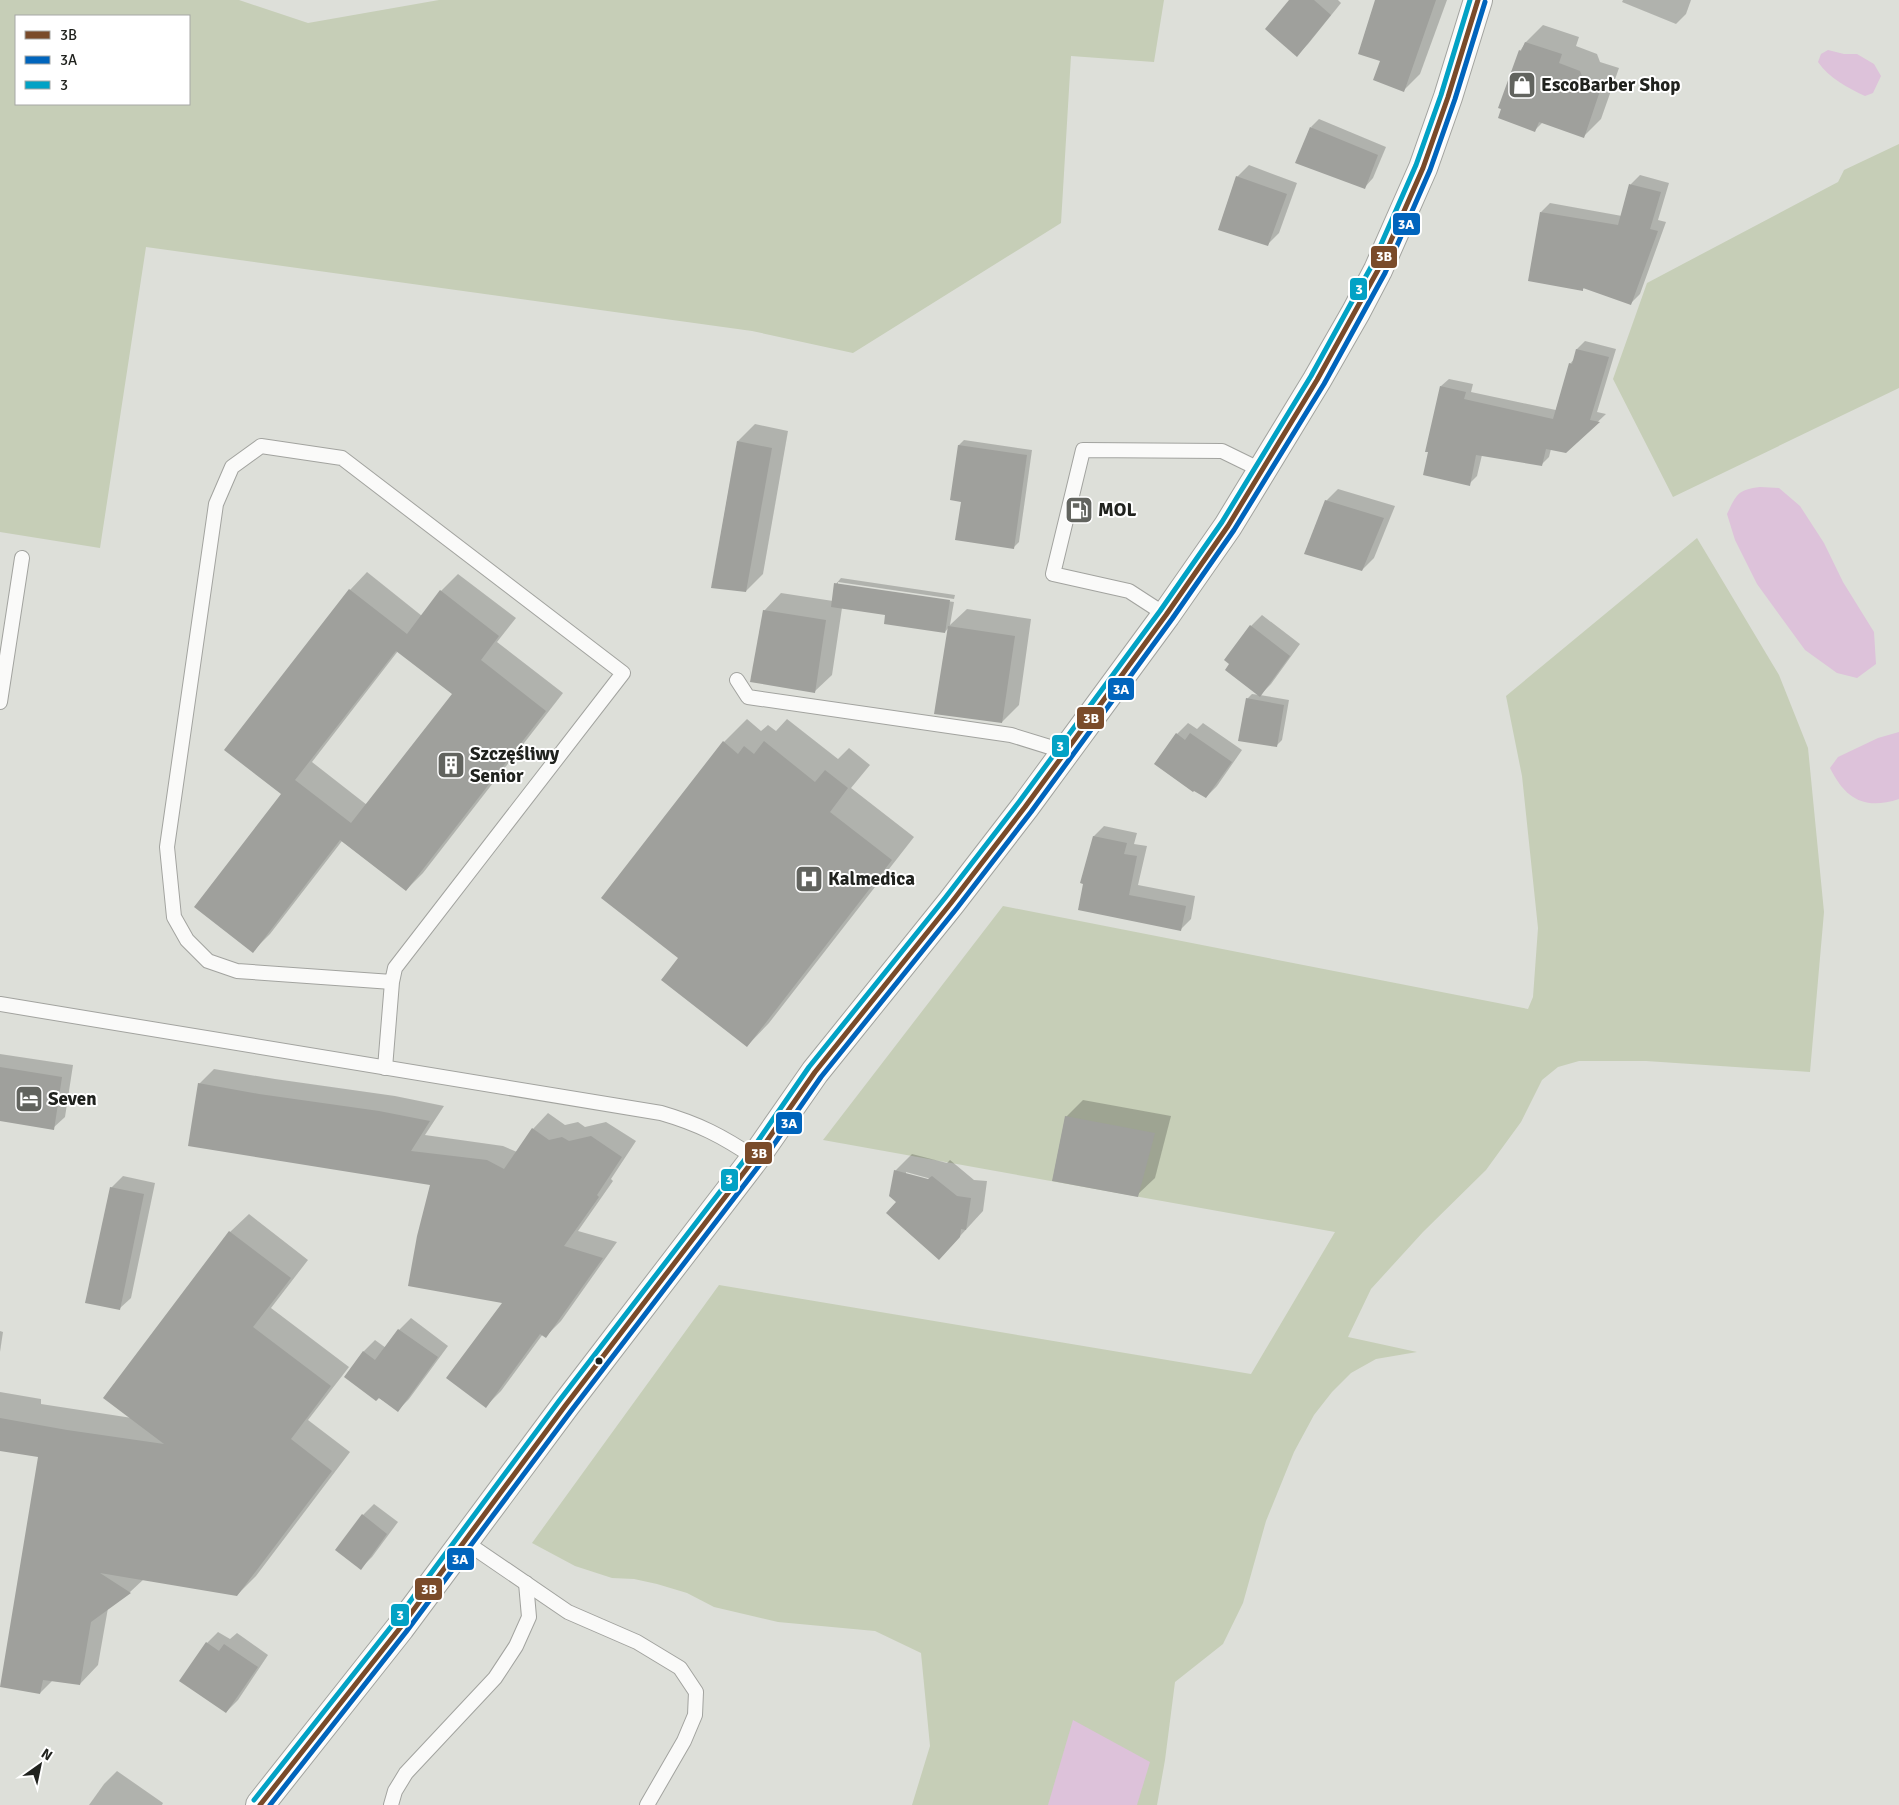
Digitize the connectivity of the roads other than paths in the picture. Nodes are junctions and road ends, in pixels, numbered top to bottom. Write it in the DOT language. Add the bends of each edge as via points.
graph roads {
  1 [pos="1478,0"];
  2 [pos="1263,471"];
  3 [pos="22,558"];
  4 [pos="1166,615"];
  5 [pos="737,680"];
  6 [pos="0,702"];
  7 [pos="1066,752"];
  8 [pos="392,982"];
  9 [pos="0,1004"];
  10 [pos="385,1068"];
  11 [pos="755,1158"];
  12 [pos="464,1541"];
  13 [pos="526,1583"];
  14 [pos="260,1805"];
  15 [pos="391,1805"];
  16 [pos="647,1805"];
  1 -- 2 [label="main road" via="1422,168 1382,261 1356,312"];
  2 -- 4 [label="main road"];
  2 -- 4 [label="lane" via="1222,450 1083,450 1053,574 1129,591"];
  3 -- 6 [label="lane"];
  4 -- 7 [label="main road"];
  5 -- 7 [label="lane" via="748,697 1011,735"];
  7 -- 11 [label="main road" via="951,904 815,1072"];
  8 -- 8 [label="lane" via="395,968 622,674 342,458 261,446 232,468 216,504 167,848 174,917 187,940 208,961 237,971"];
  8 -- 10 [label="lane"];
  9 -- 10 [label="lane"];
  10 -- 11 [label="lane" via="661,1113 710,1130"];
  11 -- 12 [label="main road"];
  12 -- 13 [label="lane"];
  12 -- 14 [label="main road" via="400,1628"];
  13 -- 15 [label="lane" via="529,1617 516,1646 495,1678 406,1773"];
  13 -- 16 [label="lane" via="568,1612 637,1642 680,1668 696,1692 695,1715 684,1741"];
}
